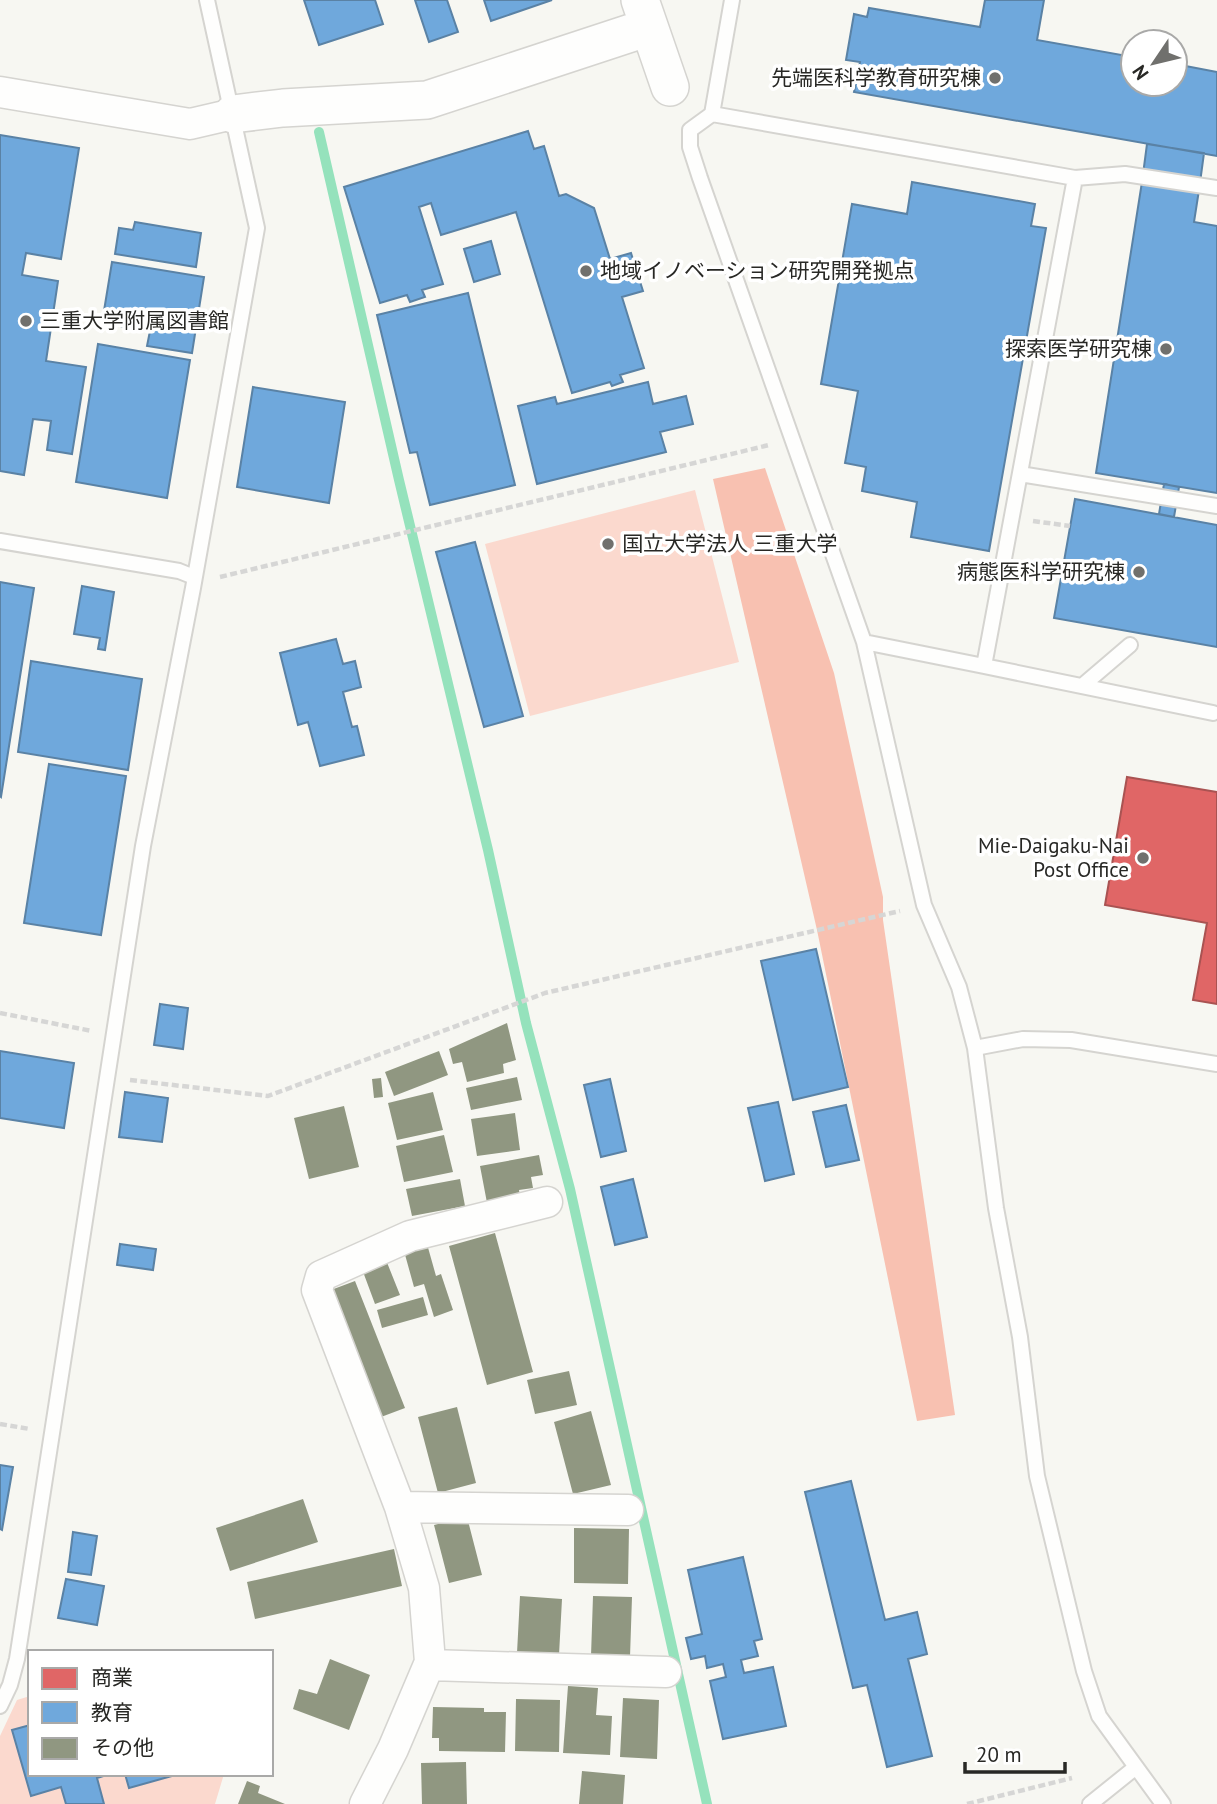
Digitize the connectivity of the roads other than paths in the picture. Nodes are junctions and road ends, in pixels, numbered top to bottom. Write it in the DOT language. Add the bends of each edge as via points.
graph roads {
  1 [pos="207,0"];
  2 [pos="732,0"];
  3 [pos="644,13"];
  4 [pos="670,88"];
  5 [pos="0,92"];
  6 [pos="233,114"];
  7 [pos="712,114"];
  8 [pos="1075,178"];
  9 [pos="1217,188"];
  10 [pos="1020,474"];
  11 [pos="1217,506"];
  12 [pos="0,541"];
  13 [pos="194,577"];
  14 [pos="864,642"];
  15 [pos="1130,645"];
  16 [pos="984,666"];
  17 [pos="1082,686"];
  18 [pos="1213,713"];
  19 [pos="975,1048"];
  20 [pos="1217,1064"];
  21 [pos="547,1202"];
  22 [pos="400,1507"];
  23 [pos="628,1510"];
  24 [pos="429,1665"];
  25 [pos="666,1672"];
  26 [pos="0,1706"];
  27 [pos="1136,1768"];
  28 [pos="365,1804"];
  29 [pos="1090,1804"];
  30 [pos="1163,1804"];
  1 -- 6 [label="lane"];
  2 -- 7 [label="lane"];
  3 -- 4 [label="street"];
  3 -- 6 [label="street" via="427,100"];
  5 -- 6 [label="street" via="191,124"];
  6 -- 13 [label="lane" via="257,228"];
  7 -- 8 [label="lane"];
  7 -- 14 [label="lane" via="691,130 690,147"];
  8 -- 9 [label="lane" via="1125,174"];
  8 -- 10 [label="lane"];
  10 -- 11 [label="lane"];
  10 -- 16 [label="lane"];
  12 -- 13 [label="lane"];
  13 -- 26 [label="lane" via="143,846 17,1659"];
  14 -- 16 [label="lane"];
  14 -- 19 [label="lane" via="924,905 959,987"];
  15 -- 17 [label="lane"];
  16 -- 17 [label="lane"];
  17 -- 18 [label="lane"];
  19 -- 20 [label="lane" via="1023,1039 1071,1040"];
  19 -- 27 [label="lane" via="1037,1476 1083,1671 1099,1716"];
  21 -- 22 [label="street" via="410,1236 321,1276 317,1290"];
  22 -- 23 [label="street"];
  22 -- 24 [label="street" via="424,1588"];
  24 -- 25 [label="street"];
  24 -- 28 [label="street"];
  27 -- 29 [label="lane"];
  27 -- 30 [label="lane"];
}
